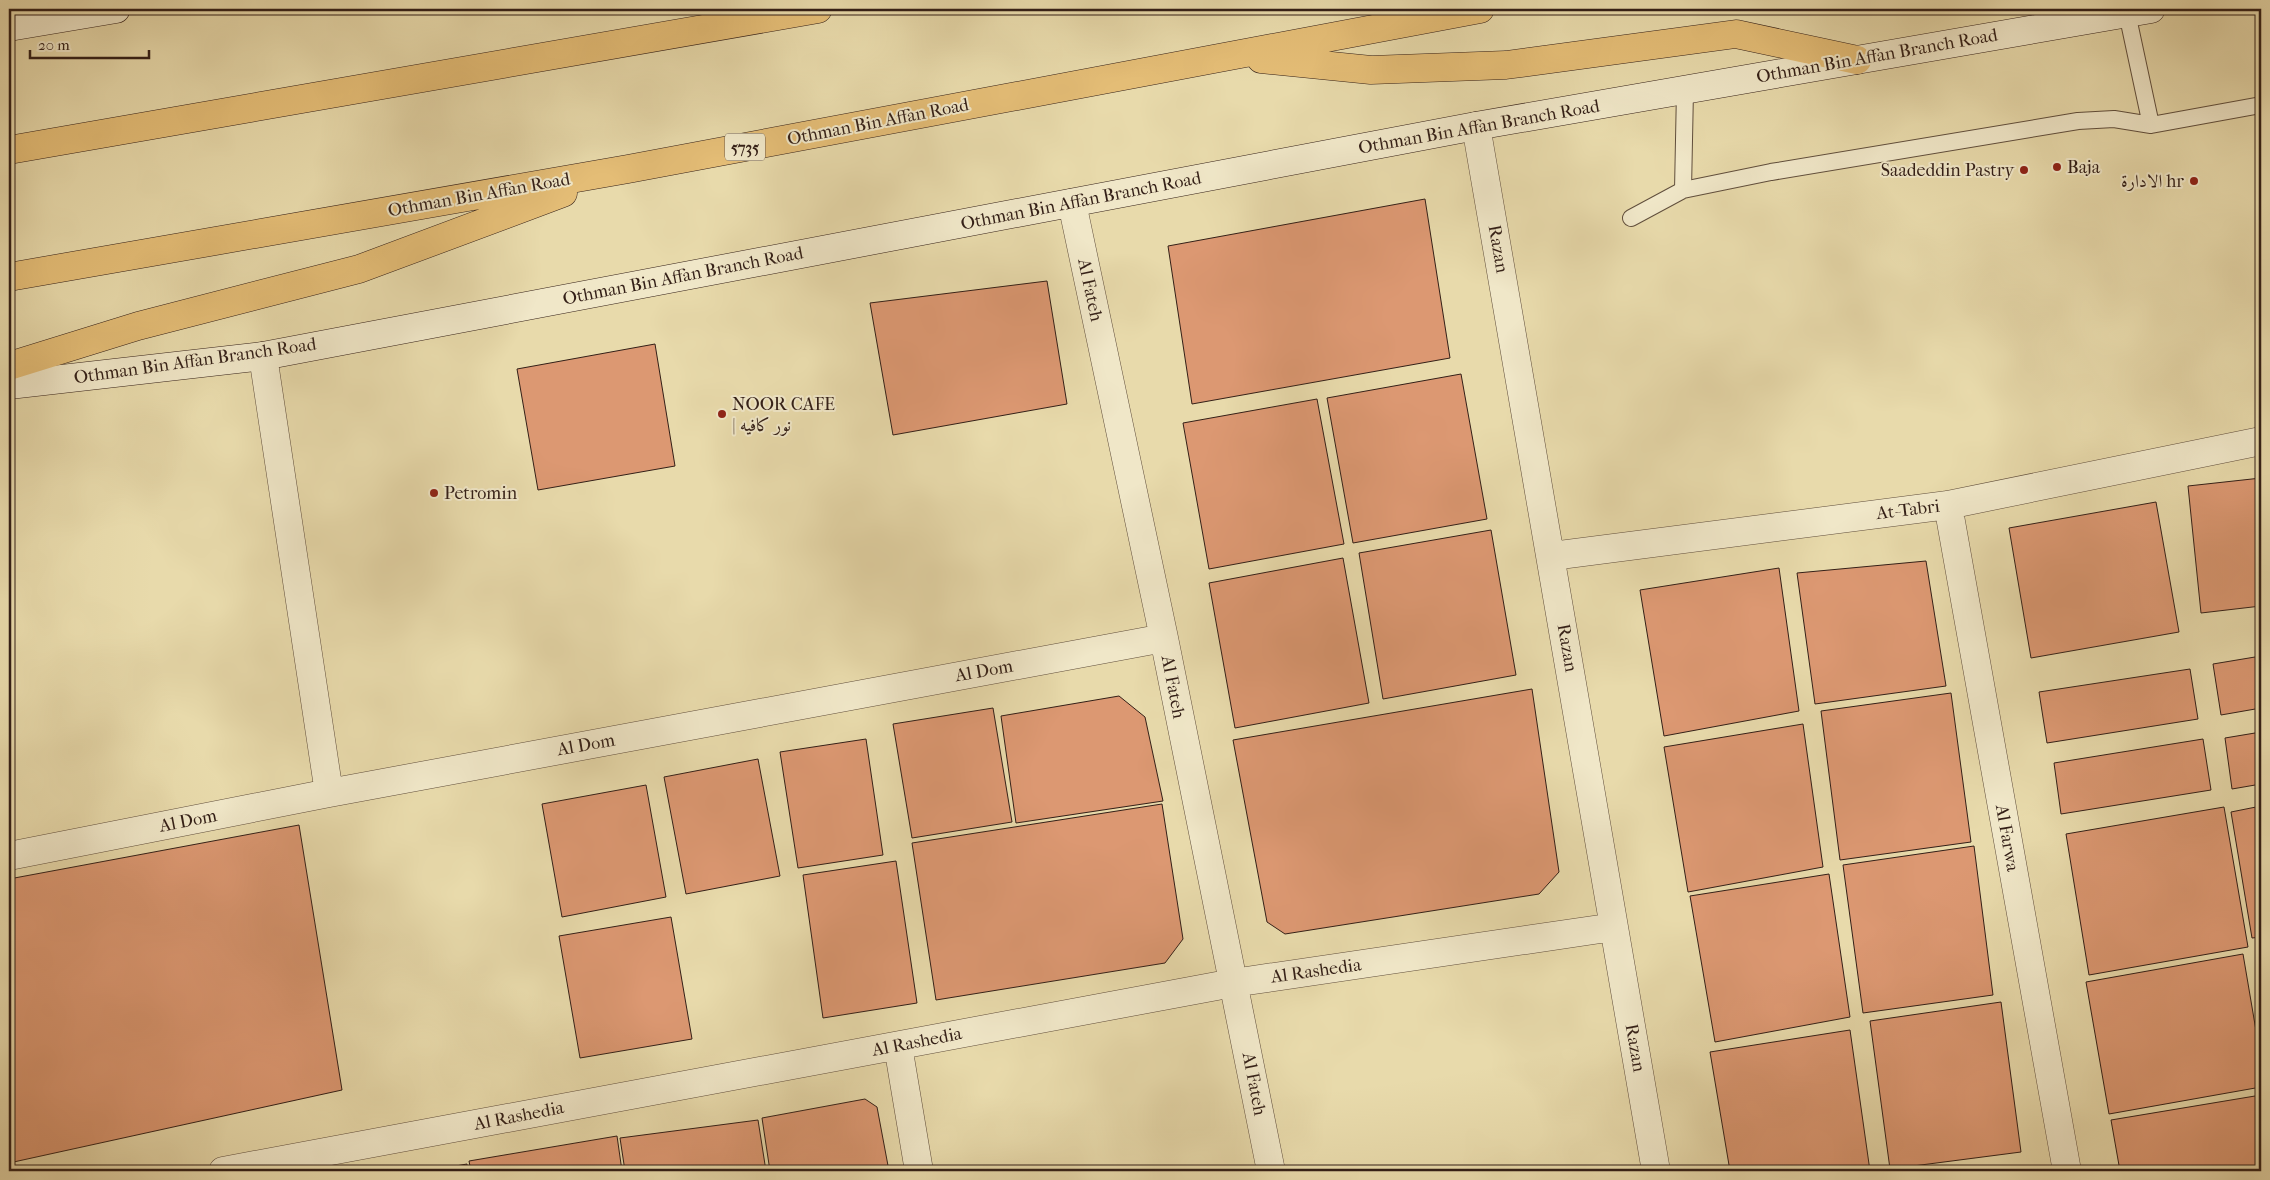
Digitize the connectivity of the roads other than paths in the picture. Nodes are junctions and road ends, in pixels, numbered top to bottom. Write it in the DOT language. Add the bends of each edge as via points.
graph roads {
  1 [pos="116,9"];
  2 [pos="818,9"];
  3 [pos="1480,9"];
  4 [pos="2139,11"];
  5 [pos="9,27"];
  6 [pos="1229,56"];
  7 [pos="1857,60"];
  8 [pos="1685,90"];
  9 [pos="2261,105"];
  10 [pos="2151,124"];
  11 [pos="1476,126"];
  12 [pos="9,150"];
  13 [pos="628,170"];
  14 [pos="1683,190"];
  15 [pos="1072,203"];
  16 [pos="1631,218"];
  17 [pos="9,276"];
  18 [pos="263,356"];
  19 [pos="9,366"];
  20 [pos="9,386"];
  21 [pos="2261,441"];
  22 [pos="1948,505"];
  23 [pos="1552,556"];
  24 [pos="1164,638"];
  25 [pos="329,792"];
  26 [pos="9,856"];
  27 [pos="1614,927"];
  28 [pos="1233,983"];
  29 [pos="898,1046"];
  30 [pos="223,1171"];
  31 [pos="919,1171"];
  32 [pos="1272,1171"];
  33 [pos="1656,1171"];
  34 [pos="2067,1171"];
  1 -- 5 [label="street"];
  2 -- 12 [label="main road"];
  3 -- 6 [label="main road, Othman Bin Affan Road / 5735"];
  4 -- 7 [label="street, Othman Bin Affan Branch Road"];
  4 -- 10 [label="lane"];
  6 -- 7 [label="main road" via="1371,70 1506,65 1736,34"];
  6 -- 13 [label="main road, Othman Bin Affan Road / 5735"];
  7 -- 8 [label="street, Othman Bin Affan Branch Road"];
  8 -- 11 [label="street, Othman Bin Affan Branch Road"];
  8 -- 14 [label="lane"];
  9 -- 10 [label="lane"];
  10 -- 14 [label="lane" via="2114,119 2078,122 1771,172"];
  11 -- 15 [label="street, Othman Bin Affan Branch Road"];
  11 -- 23 [label="street, Razan"];
  13 -- 17 [label="main road, Othman Bin Affan Road / 5735"];
  13 -- 19 [label="main road" via="358,269 138,326"];
  14 -- 16 [label="lane"];
  15 -- 18 [label="street, Othman Bin Affan Branch Road"];
  15 -- 24 [label="street, Al Fateh"];
  18 -- 20 [label="street, Othman Bin Affan Branch Road"];
  18 -- 25 [label="street"];
  21 -- 22 [label="street, At-Tabri"];
  22 -- 23 [label="street, At-Tabri"];
  22 -- 34 [label="street, Al Farwa"];
  23 -- 27 [label="street, Razan"];
  24 -- 25 [label="street, Al Dom"];
  24 -- 28 [label="street, Al Fateh"];
  25 -- 26 [label="street, Al Dom"];
  27 -- 28 [label="street, Al Rashedia"];
  27 -- 33 [label="street, Razan"];
  28 -- 29 [label="street, Al Rashedia"];
  28 -- 32 [label="street, Al Fateh"];
  29 -- 30 [label="street, Al Rashedia"];
  29 -- 31 [label="street"];
}
